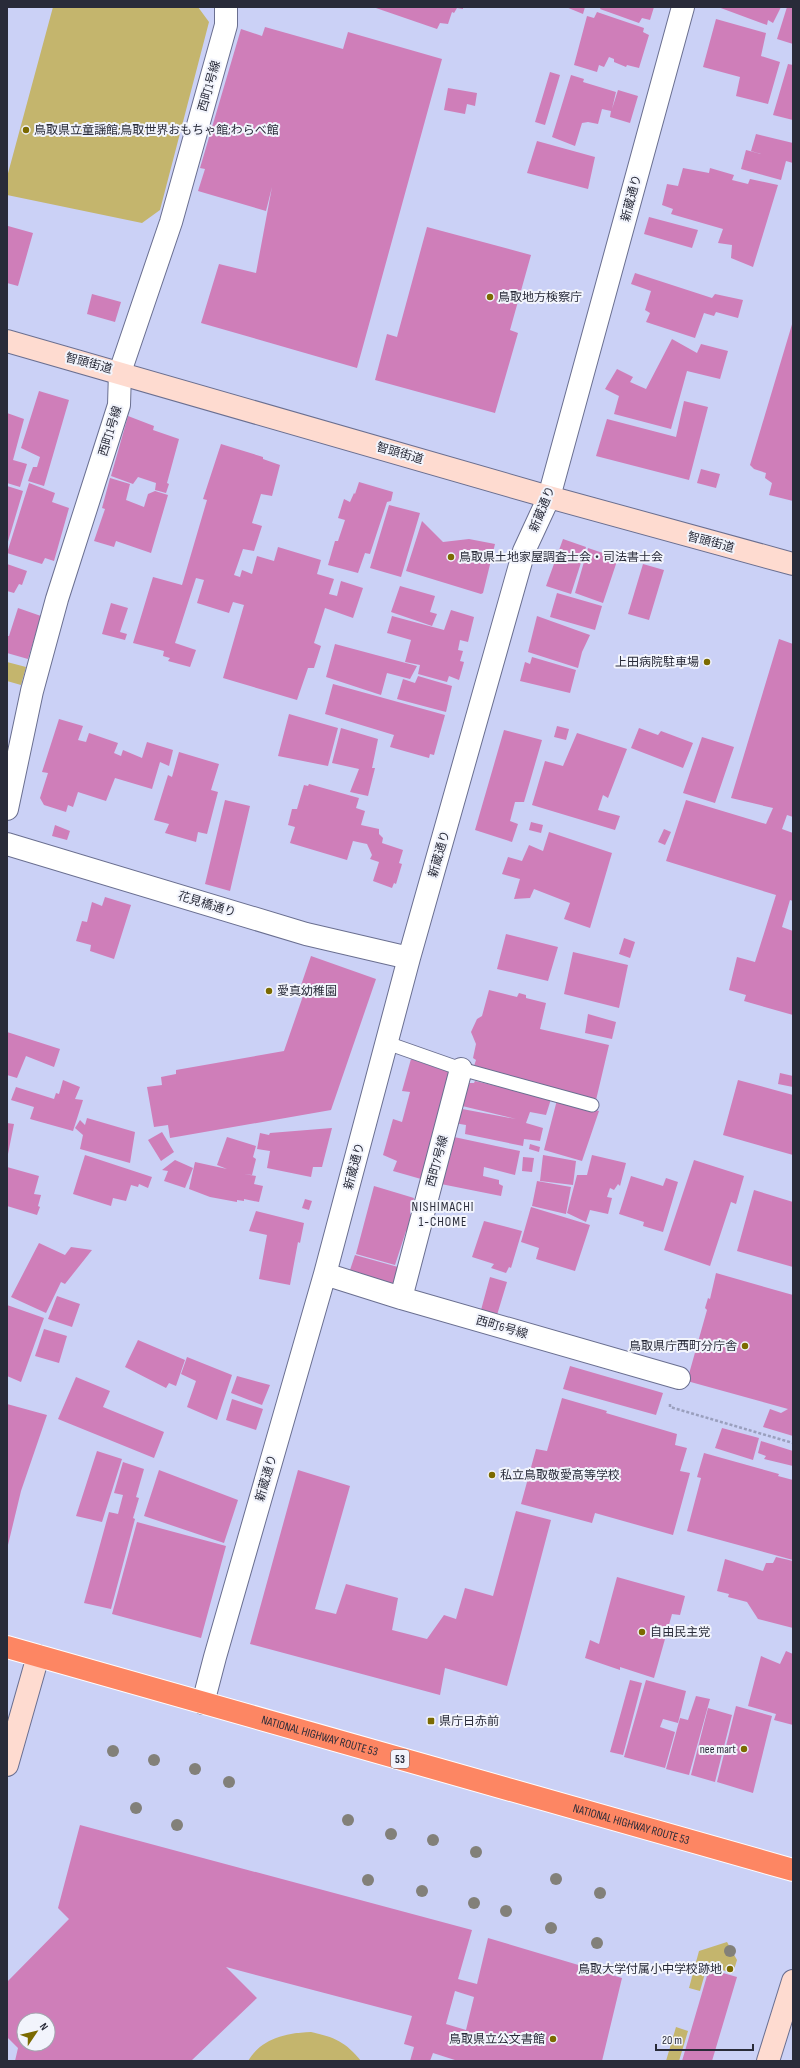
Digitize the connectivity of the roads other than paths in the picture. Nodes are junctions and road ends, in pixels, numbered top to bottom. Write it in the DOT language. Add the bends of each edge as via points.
graph roads {
  1 [pos="226,7"];
  2 [pos="683,7"];
  3 [pos="7,341"];
  4 [pos="120,372"];
  5 [pos="549,497"];
  6 [pos="793,564"];
  7 [pos="7,809"];
  8 [pos="7,844"];
  9 [pos="409,958"];
  10 [pos="387,1043"];
  11 [pos="461,1069"];
  12 [pos="592,1106"];
  13 [pos="325,1274"];
  14 [pos="401,1298"];
  15 [pos="679,1378"];
  16 [pos="7,1647"];
  17 [pos="38,1656"];
  18 [pos="203,1703"];
  19 [pos="7,1765"];
  20 [pos="793,1870"];
  21 [pos="793,1981"];
  22 [pos="768,2061"];
  1 -- 4 [label="street, 西町1号線" via="226,25 170,222"];
  2 -- 5 [label="street, 新蔵通り"];
  3 -- 4 [label="street, 智頭街道"];
  4 -- 5 [label="street, 智頭街道"];
  4 -- 7 [label="street, 西町1号線" via="119,405 57,599 32,691"];
  5 -- 6 [label="street, 智頭街道"];
  5 -- 9 [label="street, 新蔵通り" via="524,551"];
  8 -- 9 [label="street, 花見橋通り" via="306,934"];
  9 -- 10 [label="street, 新蔵通り"];
  10 -- 11 [label="lane"];
  10 -- 13 [label="street, 新蔵通り"];
  11 -- 12 [label="lane"];
  11 -- 14 [label="street, 西町7号線"];
  13 -- 14 [label="street, 西町6号線"];
  13 -- 18 [label="street, 新蔵通り"];
  14 -- 15 [label="street, 西町6号線"];
  16 -- 17 [label="highway, NATIONAL HIGHWAY ROUTE 53 / 53"];
  17 -- 18 [label="highway, NATIONAL HIGHWAY ROUTE 53 / 53"];
  17 -- 19 [label="street"];
  18 -- 20 [label="highway, NATIONAL HIGHWAY ROUTE 53 / 53"];
  21 -- 22 [label="street"];
}
